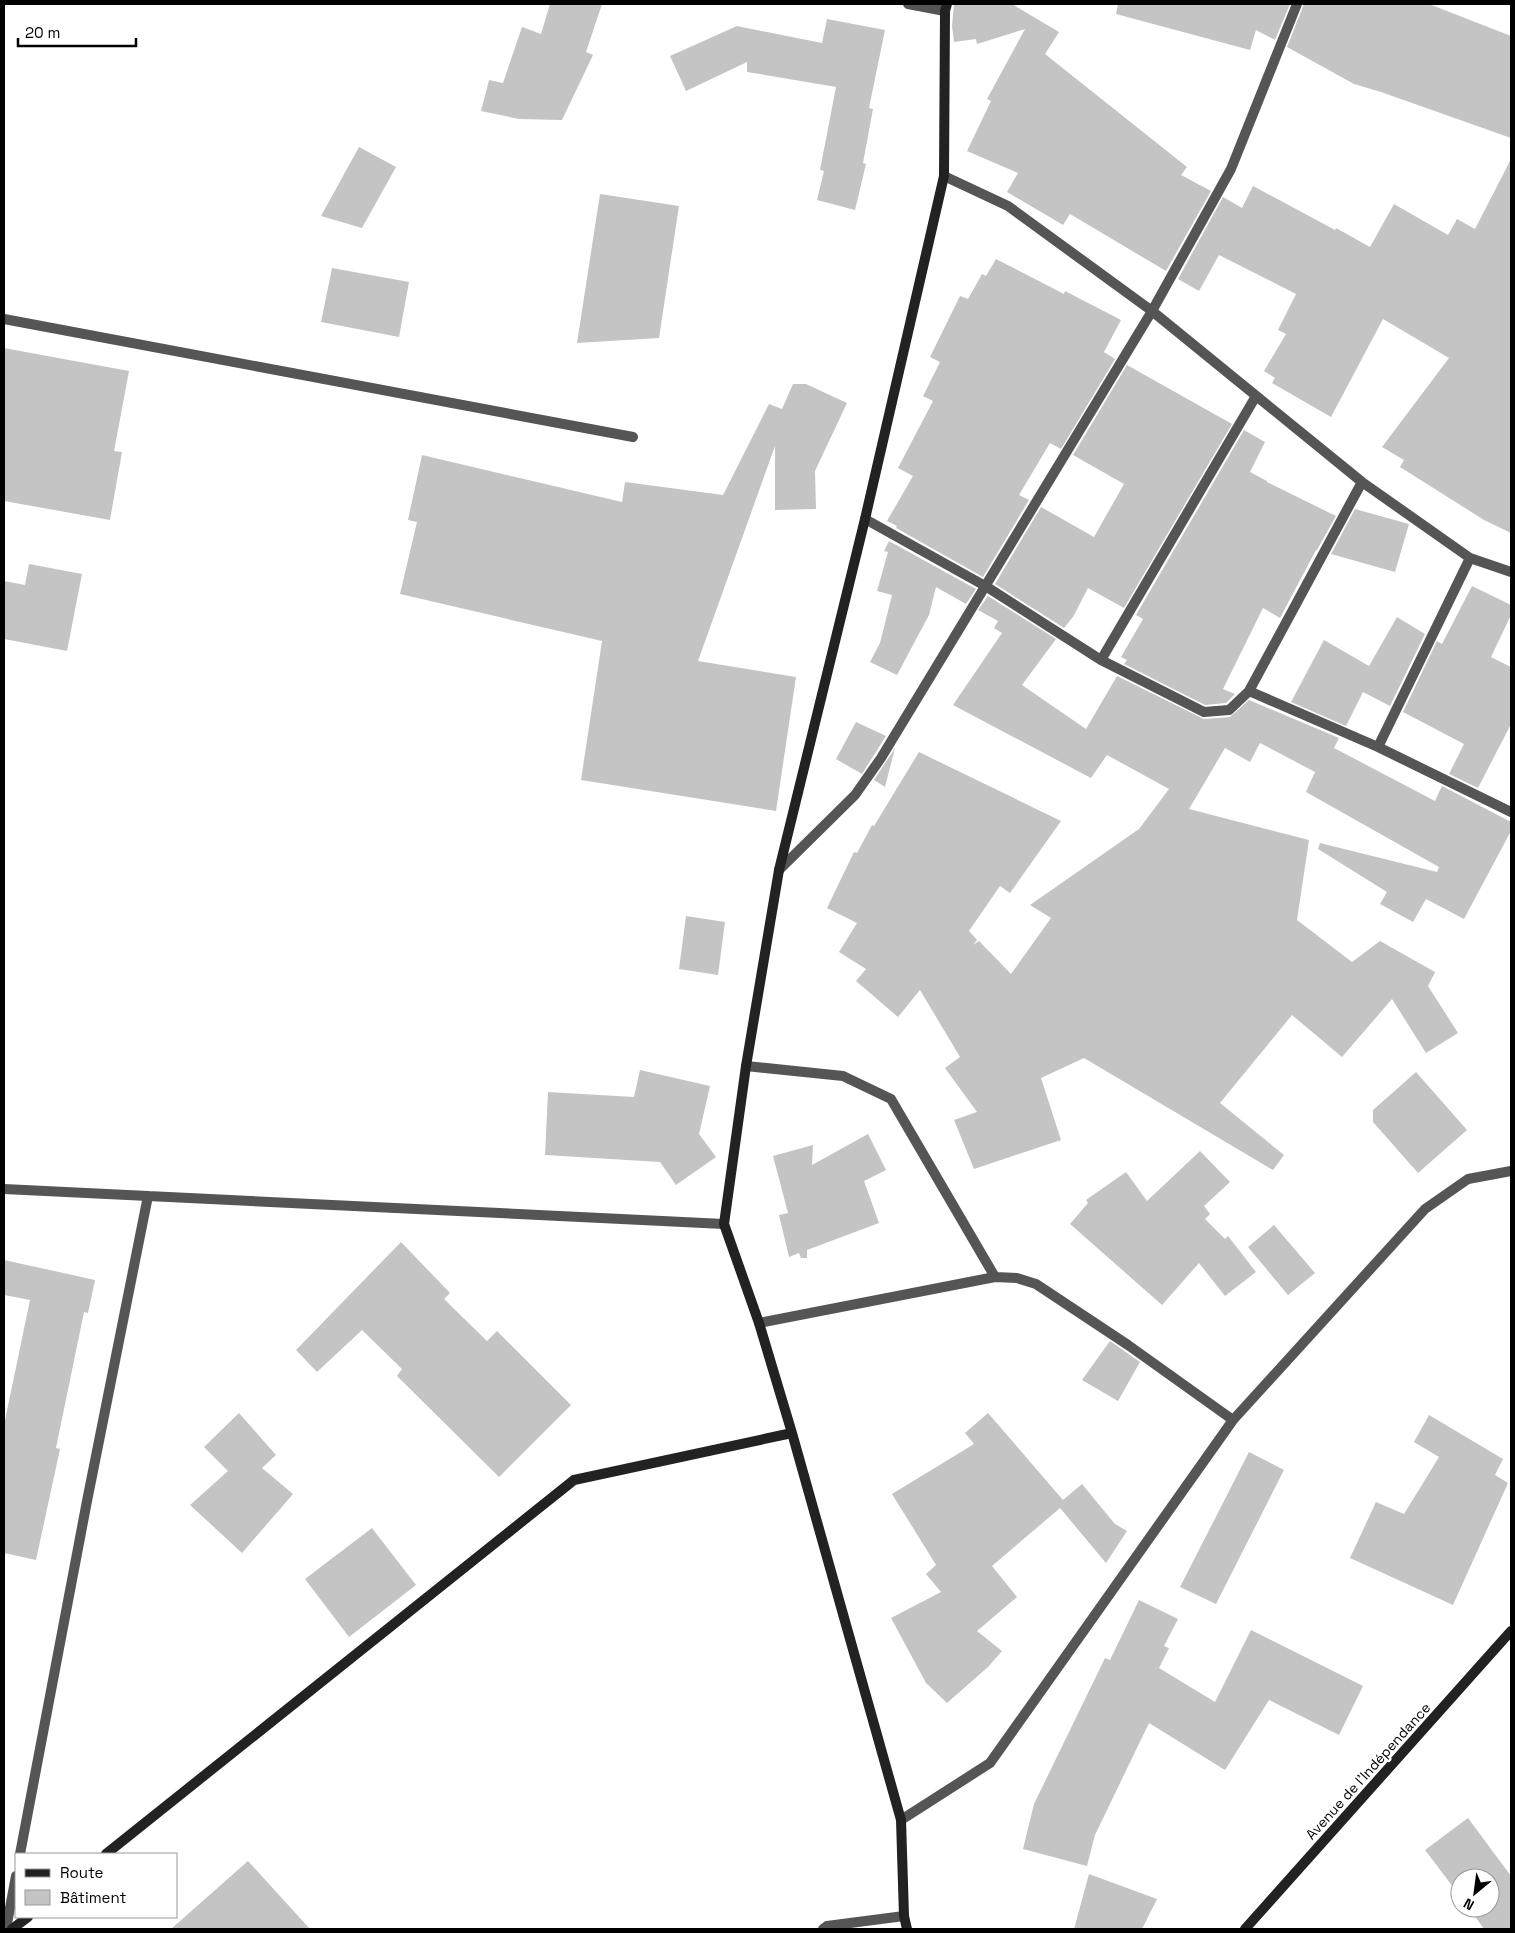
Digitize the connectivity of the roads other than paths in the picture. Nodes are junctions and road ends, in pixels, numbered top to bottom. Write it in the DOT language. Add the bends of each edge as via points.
graph roads {
  1 [pos="908,4"];
  2 [pos="1297,4"];
  3 [pos="946,7"];
  4 [pos="944,176"];
  5 [pos="1152,311"];
  6 [pos="4,319"];
  7 [pos="1256,396"];
  8 [pos="633,437"];
  9 [pos="1362,482"];
  10 [pos="865,519"];
  11 [pos="1470,558"];
  12 [pos="1511,572"];
  13 [pos="986,587"];
  14 [pos="1101,660"];
  15 [pos="1249,691"];
  16 [pos="1378,747"];
  17 [pos="1511,812"];
  18 [pos="779,870"];
  19 [pos="746,1066"];
  20 [pos="1511,1171"];
  21 [pos="4,1189"];
  22 [pos="148,1196"];
  23 [pos="724,1224"];
  24 [pos="995,1277"];
  25 [pos="760,1323"];
  26 [pos="1233,1420"];
  27 [pos="792,1433"];
  28 [pos="1511,1631"];
  29 [pos="901,1820"];
  30 [pos="20,1853"];
  31 [pos="107,1853"];
  32 [pos="15,1881"];
  33 [pos="904,1916"];
  34 [pos="27,1918"];
  35 [pos="6,1929"];
  36 [pos="12,1929"];
  37 [pos="823,1929"];
  38 [pos="907,1929"];
  39 [pos="1245,1929"];
  1 -- 3 [label="street"];
  2 -- 5 [label="street" via="1231,169"];
  3 -- 4 [label="street"];
  4 -- 5 [label="street" via="1008,206"];
  4 -- 10 [label="street"];
  5 -- 7 [label="street"];
  5 -- 13 [label="street"];
  6 -- 8 [label="street"];
  7 -- 9 [label="street"];
  7 -- 14 [label="street"];
  9 -- 11 [label="street"];
  9 -- 15 [label="street"];
  10 -- 13 [label="street"];
  10 -- 18 [label="street"];
  11 -- 12 [label="street"];
  11 -- 16 [label="street"];
  13 -- 14 [label="street"];
  13 -- 18 [label="street" via="860,787"];
  14 -- 15 [label="street" via="1204,712 1229,710"];
  15 -- 16 [label="street"];
  16 -- 17 [label="street"];
  18 -- 19 [label="street"];
  19 -- 23 [label="street"];
  19 -- 24 [label="street" via="843,1076 891,1099"];
  20 -- 26 [label="street" via="1468,1179 1425,1209"];
  21 -- 22 [label="street"];
  22 -- 23 [label="street"];
  22 -- 30 [label="street"];
  23 -- 25 [label="street"];
  24 -- 25 [label="street"];
  24 -- 26 [label="street" via="1017,1278 1036,1284"];
  25 -- 27 [label="street"];
  26 -- 29 [label="street" via="990,1763"];
  27 -- 29 [label="street"];
  27 -- 31 [label="street" via="574,1480"];
  28 -- 39 [label="street, Avenue de l'Indépendance"];
  29 -- 33 [label="street"];
  32 -- 35 [label="street"];
  33 -- 37 [label="street"];
  33 -- 38 [label="street"];
  34 -- 36 [label="street"];
}
